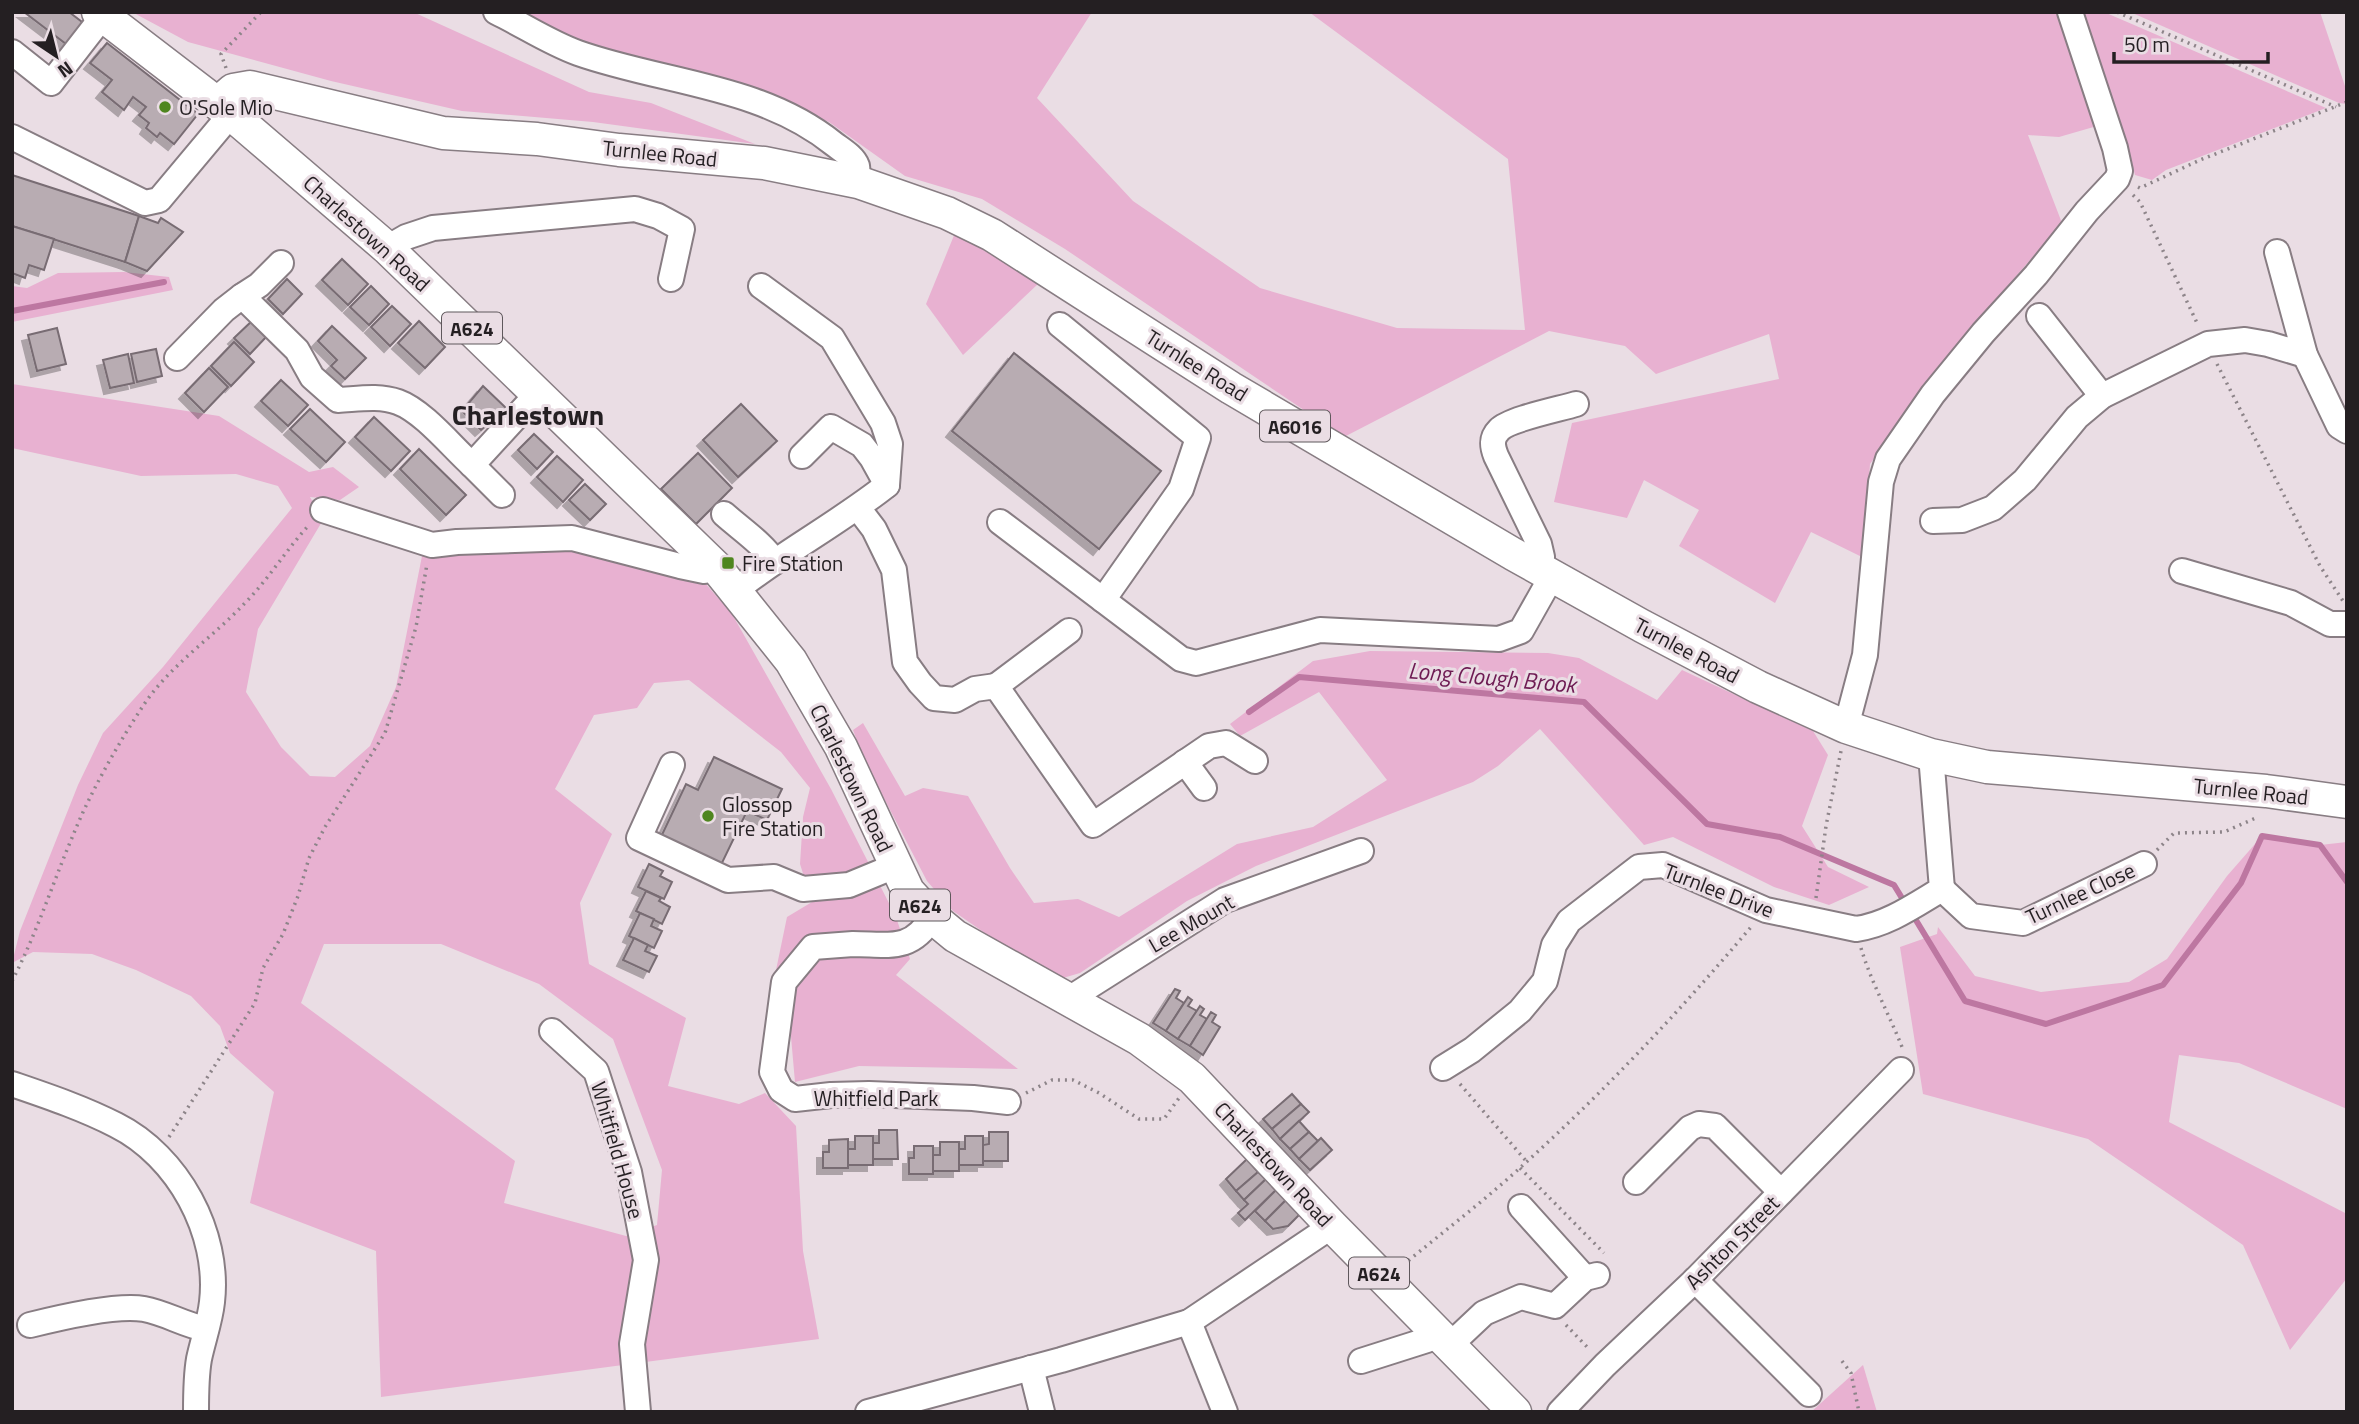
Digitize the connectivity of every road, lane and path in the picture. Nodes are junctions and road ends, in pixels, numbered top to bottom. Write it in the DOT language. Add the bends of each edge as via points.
graph roads {
  1 [pos="261,12"];
  2 [pos="496,12"];
  3 [pos="2070,12"];
  4 [pos="2117,12"];
  5 [pos="101,14"];
  6 [pos="12,52"];
  7 [pos="228,102"];
  8 [pos="2347,102"];
  9 [pos="2336,107"];
  10 [pos="12,137"];
  11 [pos="2117,179"];
  12 [pos="858,182"];
  13 [pos="387,247"];
  14 [pos="2277,252"];
  15 [pos="281,263"];
  16 [pos="671,278"];
  17 [pos="761,286"];
  18 [pos="242,296"];
  19 [pos="2039,316"];
  20 [pos="1060,325"];
  21 [pos="2208,344"];
  22 [pos="2305,355"];
  23 [pos="177,358"];
  24 [pos="539,392"];
  25 [pos="2102,396"];
  26 [pos="1576,404"];
  27 [pos="2347,431"];
  28 [pos="802,456"];
  29 [pos="472,465"];
  30 [pos="887,485"];
  31 [pos="502,495"];
  32 [pos="858,508"];
  33 [pos="323,510"];
  34 [pos="724,514"];
  35 [pos="1933,521"];
  36 [pos="1000,522"];
  37 [pos="432,545"];
  38 [pos="775,562"];
  39 [pos="715,566"];
  40 [pos="2182,571"];
  41 [pos="1545,572"];
  42 [pos="736,590"];
  43 [pos="1103,600"];
  44 [pos="2347,607"];
  45 [pos="2347,624"];
  46 [pos="1069,631"];
  47 [pos="996,685"];
  48 [pos="1846,727"];
  49 [pos="1931,755"];
  50 [pos="1255,761"];
  51 [pos="1185,762"];
  52 [pos="672,765"];
  53 [pos="1204,788"];
  54 [pos="2266,791"];
  55 [pos="2347,802"];
  56 [pos="1361,851"];
  57 [pos="2144,864"];
  58 [pos="895,866"];
  59 [pos="1932,895"];
  60 [pos="1766,910"];
  61 [pos="932,917"];
  62 [pos="1812,921"];
  63 [pos="1856,929"];
  64 [pos="12,981"];
  65 [pos="1069,999"];
  66 [pos="552,1031"];
  67 [pos="1443,1068"];
  68 [pos="1901,1070"];
  69 [pos="1192,1078"];
  70 [pos="12,1084"];
  71 [pos="1008,1102"];
  72 [pos="157,1154"];
  73 [pos="1527,1162"];
  74 [pos="1520,1168"];
  75 [pos="1636,1182"];
  76 [pos="1781,1192"];
  77 [pos="1521,1207"];
  78 [pos="1332,1226"];
  79 [pos="1591,1276"];
  80 [pos="1386,1280"];
  81 [pos="1695,1280"];
  82 [pos="1555,1306"];
  83 [pos="1189,1322"];
  84 [pos="30,1325"];
  85 [pos="206,1329"];
  86 [pos="1444,1338"];
  87 [pos="1360,1361"];
  88 [pos="1842,1361"];
  89 [pos="1605,1365"];
  90 [pos="1031,1368"];
  91 [pos="1808,1394"];
  92 [pos="196,1412"];
  93 [pos="638,1412"];
  94 [pos="868,1412"];
  95 [pos="1042,1412"];
  96 [pos="1225,1412"];
  97 [pos="1515,1412"];
  98 [pos="1560,1412"];
  99 [pos="1859,1412"];
  1 -- 7 [label="path" via="221,54"];
  2 -- 12 [label="street" via="576,52 753,99 828,139 857,165"];
  3 -- 11 [label="street" via="2115,148 2120,171"];
  4 -- 9 [label="path"];
  5 -- 6 [label="street" via="51,83"];
  5 -- 7 [label="main road, A624"];
  7 -- 10 [label="street" via="159,200 145,203"];
  7 -- 12 [label="main road, Turnlee Road / A6016" via="250,87 443,133 764,163"];
  7 -- 13 [label="main road, Charlestown Road / A624"];
  8 -- 9 [label="path"];
  9 -- 11 [label="path" via="2140,188"];
  11 -- 21 [label="path" via="2140,202"];
  11 -- 48 [label="street" via="1933,394 1888,459 1881,482 1865,655"];
  12 -- 41 [label="main road, Turnlee Road / A6016" via="992,234 1231,388"];
  13 -- 16 [label="street" via="433,228 635,209 682,229"];
  13 -- 24 [label="main road, Charlestown Road / A624"];
  14 -- 22 [label="street"];
  15 -- 18 [label="street"];
  17 -- 30 [label="street" via="832,338 883,423 890,444"];
  18 -- 23 [label="street"];
  18 -- 29 [label="street" via="297,349 312,377 338,400 379,397 399,402"];
  19 -- 25 [label="street"];
  20 -- 43 [label="street" via="1198,438 1181,489"];
  21 -- 22 [label="street" via="2245,341"];
  21 -- 25 [label="street"];
  21 -- 44 [label="path" via="2314,554"];
  22 -- 27 [label="street" via="2339,426"];
  24 -- 29 [label="street"];
  24 -- 39 [label="main road, Charlestown Road / A624"];
  25 -- 35 [label="street" via="1993,508 1962,520"];
  26 -- 41 [label="street" via="1507,424 1492,446 1539,544"];
  28 -- 30 [label="street" via="831,427 862,445"];
  29 -- 31 [label="street"];
  30 -- 32 [label="street"];
  32 -- 38 [label="street"];
  32 -- 47 [label="street" via="894,570 905,662 920,683 934,698 955,700"];
  33 -- 37 [label="street"];
  33 -- 64 [label="path" via="247,601 144,703 75,830"];
  34 -- 38 [label="street" via="764,546"];
  36 -- 43 [label="street"];
  37 -- 39 [label="street" via="572,538 704,571"];
  37 -- 72 [label="path" via="416,627 385,733 309,858 283,934 262,968 255,1003"];
  38 -- 42 [label="street"];
  39 -- 42 [label="main road, Charlestown Road / A624"];
  40 -- 45 [label="street" via="2291,603 2330,624"];
  41 -- 43 [label="street" via="1521,631 1499,639 1320,630 1196,663 1181,659"];
  41 -- 48 [label="main road, Turnlee Road / A6016" via="1758,687"];
  42 -- 58 [label="main road, Charlestown Road / A624" via="791,661 841,747"];
  46 -- 47 [label="street"];
  47 -- 51 [label="street" via="1093,825"];
  48 -- 49 [label="main road, Turnlee Road / A6016"];
  48 -- 62 [label="path"];
  49 -- 54 [label="main road, Turnlee Road / A6016" via="1987,767"];
  49 -- 59 [label="street"];
  50 -- 51 [label="street" via="1226,744 1209,746"];
  51 -- 53 [label="street"];
  52 -- 58 [label="street" via="639,838 727,880 774,877 803,888 849,885"];
  54 -- 55 [label="main road, Turnlee Road / A6016"];
  54 -- 57 [label="path" via="2257,818 2224,832 2174,833"];
  56 -- 65 [label="street, Lee Mount" via="1225,900"];
  57 -- 59 [label="street, Turnlee Close" via="2023,923 1971,916"];
  58 -- 61 [label="main road, Charlestown Road / A624" via="908,891"];
  59 -- 63 [label="street, Turnlee Drive" via="1887,920"];
  60 -- 62 [label="street, Turnlee Drive"];
  60 -- 67 [label="street, Turnlee Drive" via="1663,865 1639,867 1569,921 1554,945 1545,981 1520,1011"];
  60 -- 73 [label="path" via="1630,1061"];
  61 -- 65 [label="main road, Charlestown Road / A624" via="956,936"];
  61 -- 71 [label="street, Whitfield Park" via="916,936 894,946 813,947 784,982 772,1072 781,1090 795,1099 869,1094"];
  62 -- 63 [label="street, Turnlee Drive"];
  63 -- 68 [label="path" via="1867,969 1905,1055"];
  65 -- 69 [label="main road, Charlestown Road / A624" via="1139,1039"];
  66 -- 93 [label="street, Whitfield House" via="596,1071 629,1172 646,1260 632,1344"];
  67 -- 73 [label="path"];
  68 -- 76 [label="street, Ashton Street"];
  69 -- 71 [label="path" via="1164,1119 1139,1119 1073,1080 1052,1080"];
  69 -- 78 [label="main road, Charlestown Road / A624"];
  70 -- 72 [label="street" via="119,1126"];
  72 -- 85 [label="street" via="201,1219 214,1265"];
  73 -- 74 [label="path"];
  74 -- 79 [label="path" via="1611,1261"];
  74 -- 80 [label="path"];
  75 -- 76 [label="street" via="1699,1124 1715,1126"];
  76 -- 81 [label="street, Ashton Street"];
  77 -- 79 [label="street"];
  78 -- 80 [label="main road, Charlestown Road / A624"];
  78 -- 83 [label="street"];
  79 -- 82 [label="street"];
  80 -- 86 [label="main road, Charlestown Road / A624"];
  81 -- 89 [label="street, Ashton Street"];
  81 -- 91 [label="street"];
  82 -- 86 [label="street" via="1521,1297"];
  82 -- 89 [label="path" via="1558,1316"];
  83 -- 90 [label="street"];
  83 -- 96 [label="street"];
  84 -- 85 [label="street" via="141,1308"];
  85 -- 92 [label="street" via="196,1382"];
  86 -- 87 [label="street"];
  86 -- 97 [label="main road, Charlestown Road / A624"];
  88 -- 99 [label="path" via="1851,1373"];
  89 -- 98 [label="street, Ashton Street"];
  90 -- 94 [label="street"];
  90 -- 95 [label="street"];
}
